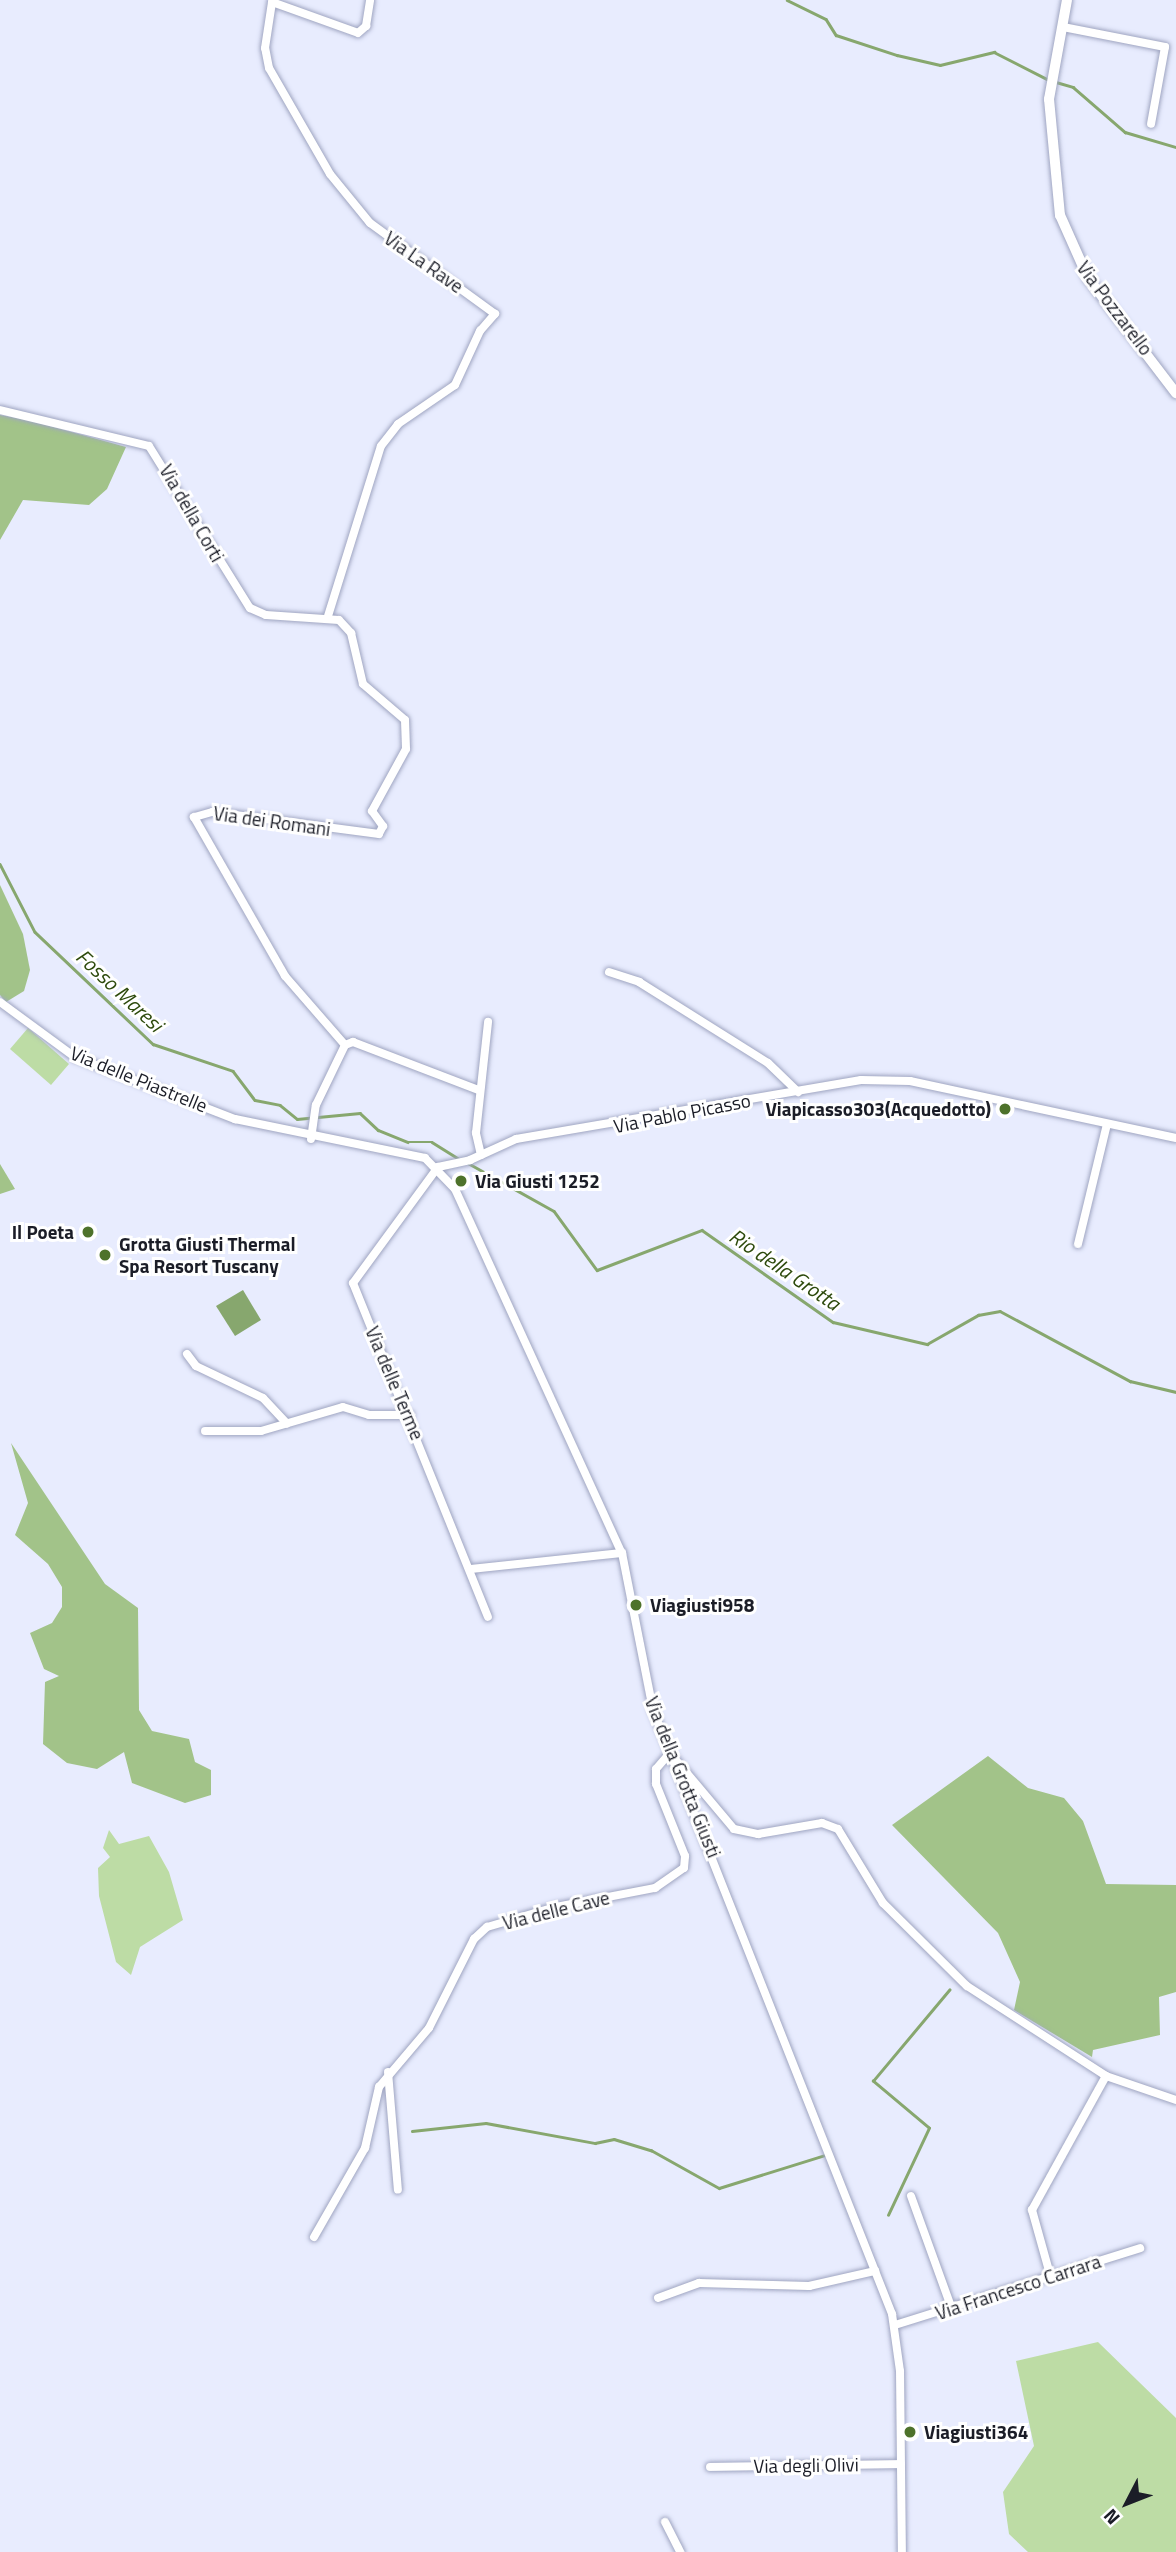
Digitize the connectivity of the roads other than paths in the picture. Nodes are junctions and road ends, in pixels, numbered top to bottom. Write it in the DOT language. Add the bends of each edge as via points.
graph roads {
  1 [pos="370,0"];
  2 [pos="1067,0"];
  3 [pos="1063,27"];
  4 [pos="1151,124"];
  5 [pos="1176,393"];
  6 [pos="0,410"];
  7 [pos="328,617"];
  8 [pos="609,972"];
  9 [pos="0,1002"];
  10 [pos="488,1022"];
  11 [pos="345,1045"];
  12 [pos="479,1090"];
  13 [pos="798,1091"];
  14 [pos="1107,1124"];
  15 [pos="311,1139"];
  16 [pos="1176,1139"];
  17 [pos="481,1155"];
  18 [pos="438,1167"];
  19 [pos="1079,1244"];
  20 [pos="187,1354"];
  21 [pos="410,1415"];
  22 [pos="287,1424"];
  23 [pos="205,1431"];
  24 [pos="622,1553"];
  25 [pos="470,1569"];
  26 [pos="488,1617"];
  27 [pos="670,1753"];
  28 [pos="388,2071"];
  29 [pos="1106,2076"];
  30 [pos="1176,2100"];
  31 [pos="398,2190"];
  32 [pos="911,2196"];
  33 [pos="314,2237"];
  34 [pos="1140,2248"];
  35 [pos="875,2271"];
  36 [pos="1051,2278"];
  37 [pos="658,2298"];
  38 [pos="952,2309"];
  39 [pos="895,2325"];
  40 [pos="901,2463"];
  41 [pos="710,2467"];
  42 [pos="665,2522"];
  43 [pos="680,2552"];
  44 [pos="900,2552"];
  1 -- 7 [label="street, Via La Rave" via="366,26 358,33 272,2 269,68 330,174 370,223 495,314 480,331 455,385 398,424 381,446"];
  2 -- 3 [label="street, Via Pozzarello"];
  3 -- 4 [label="street" via="1165,47"];
  3 -- 5 [label="street, Via Pozzarello" via="1050,93 1060,215 1071,248"];
  6 -- 7 [label="street, Via della Corti" via="149,446 250,608 266,615"];
  7 -- 11 [label="street, Via dei Romani" via="351,633 363,684 405,720 407,749 373,811 382,831 366,836 212,812 198,814 194,822 285,976"];
  8 -- 13 [label="street" via="639,982 768,1063"];
  9 -- 15 [label="street, Via delle Piastrelle" via="75,1057"];
  10 -- 12 [label="street"];
  11 -- 12 [label="street" via="353,1042"];
  11 -- 15 [label="street" via="316,1105"];
  12 -- 17 [label="street" via="475,1133"];
  13 -- 14 [label="street, Via Pablo Picasso" via="861,1080 910,1081"];
  13 -- 17 [label="street, Via Pablo Picasso" via="516,1139"];
  14 -- 16 [label="street, Via Pablo Picasso"];
  14 -- 19 [label="street"];
  15 -- 18 [label="street" via="425,1158"];
  17 -- 18 [label="street, Via Pablo Picasso"];
  18 -- 21 [label="street, Via delle Terme" via="353,1283"];
  18 -- 24 [label="street, Via della Grotta Giusti" via="550,1386"];
  20 -- 22 [label="street" via="196,1366 263,1398"];
  21 -- 22 [label="street" via="369,1415 343,1407"];
  21 -- 25 [label="street, Via delle Terme"];
  22 -- 23 [label="street"];
  24 -- 25 [label="street"];
  24 -- 27 [label="street, Via della Grotta Giusti" via="645,1679"];
  25 -- 26 [label="street, Via delle Terme"];
  27 -- 28 [label="street, Via delle Cave" via="656,1775 685,1856 676,1878 488,1927 474,1939 429,2028"];
  27 -- 29 [label="street" via="734,1829 758,1834 822,1823 838,1829 874,1892 938,1960 995,2008"];
  27 -- 35 [label="street, Via della Grotta Giusti"];
  28 -- 31 [label="street"];
  28 -- 33 [label="street, Via delle Cave" via="358,2164"];
  29 -- 30 [label="street"];
  29 -- 36 [label="street" via="1032,2210"];
  32 -- 38 [label="street"];
  34 -- 36 [label="street, Via Francesco Carrara"];
  35 -- 37 [label="street" via="809,2286 699,2283"];
  35 -- 39 [label="street, Via della Grotta Giusti"];
  36 -- 38 [label="street, Via Francesco Carrara"];
  38 -- 39 [label="street, Via Francesco Carrara"];
  39 -- 40 [label="street, Via della Grotta Giusti"];
  40 -- 41 [label="street, Via degli Olivi"];
  40 -- 44 [label="street, Via della Grotta Giusti"];
  42 -- 43 [label="street"];
}
